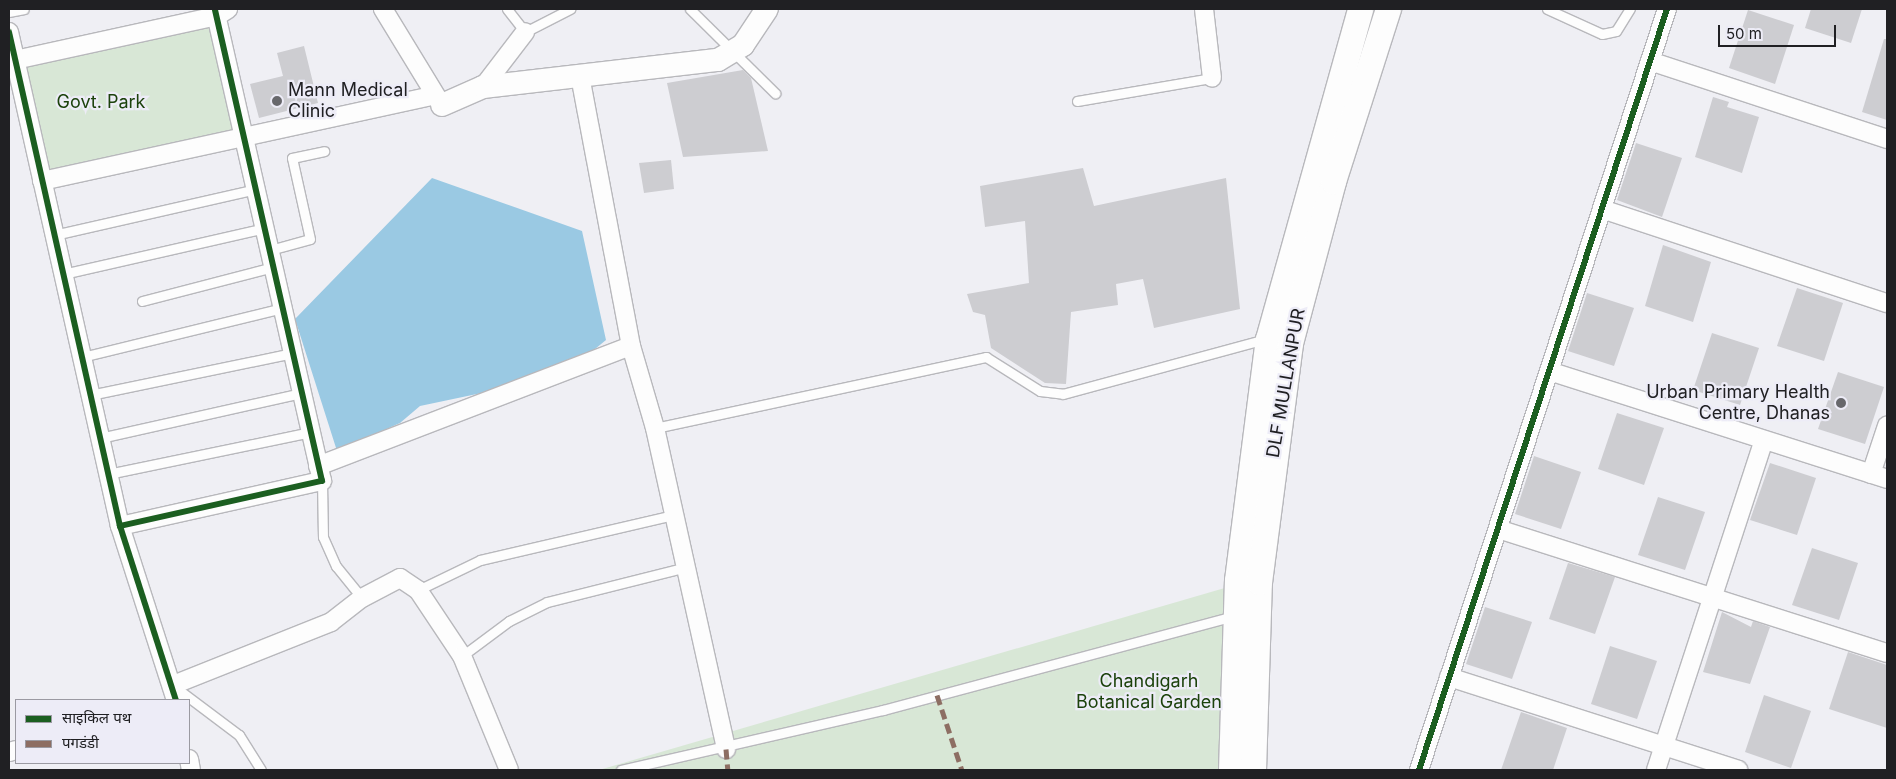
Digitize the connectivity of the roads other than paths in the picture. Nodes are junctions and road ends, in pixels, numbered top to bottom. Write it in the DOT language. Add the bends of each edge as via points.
graph roads {
  1 [pos="24,9"];
  2 [pos="382,9"];
  3 [pos="507,9"];
  4 [pos="570,9"];
  5 [pos="690,9"];
  6 [pos="768,9"];
  7 [pos="1204,9"];
  8 [pos="1360,9"];
  9 [pos="1388,9"];
  10 [pos="1547,9"];
  11 [pos="1630,9"];
  12 [pos="1667,9"];
  13 [pos="220,11"];
  14 [pos="9,12"];
  15 [pos="9,32"];
  16 [pos="525,32"];
  17 [pos="733,51"];
  18 [pos="15,60"];
  19 [pos="1650,61"];
  20 [pos="580,76"];
  21 [pos="1212,78"];
  22 [pos="483,86"];
  23 [pos="775,93"];
  24 [pos="438,100"];
  25 [pos="1077,101"];
  26 [pos="244,137"];
  27 [pos="1887,139"];
  28 [pos="324,151"];
  29 [pos="42,181"];
  30 [pos="256,189"];
  31 [pos="1602,209"];
  32 [pos="265,228"];
  33 [pos="54,234"];
  34 [pos="272,258"];
  35 [pos="63,274"];
  36 [pos="142,301"];
  37 [pos="1887,303"];
  38 [pos="283,308"];
  39 [pos="1268,339"];
  40 [pos="631,346"];
  41 [pos="293,353"];
  42 [pos="82,356"];
  43 [pos="1549,371"];
  44 [pos="302,394"];
  45 [pos="90,395"];
  46 [pos="1887,426"];
  47 [pos="655,428"];
  48 [pos="311,432"];
  49 [pos="100,438"];
  50 [pos="1764,440"];
  51 [pos="320,473"];
  52 [pos="108,474"];
  53 [pos="1879,476"];
  54 [pos="674,515"];
  55 [pos="120,526"];
  56 [pos="1498,528"];
  57 [pos="686,568"];
  58 [pos="418,590"];
  59 [pos="1713,597"];
  60 [pos="362,598"];
  61 [pos="1236,615"];
  62 [pos="1887,653"];
  63 [pos="462,656"];
  64 [pos="1449,677"];
  65 [pos="174,693"];
  66 [pos="190,703"];
  67 [pos="1664,746"];
  68 [pos="726,749"];
  69 [pos="261,770"];
  70 [pos="509,770"];
  71 [pos="621,770"];
  72 [pos="1231,770"];
  73 [pos="1253,770"];
  74 [pos="1419,770"];
  75 [pos="1656,770"];
  76 [pos="1738,770"];
  1 -- 14 [label="lane"];
  2 -- 24 [label="street"];
  3 -- 16 [label="lane"];
  4 -- 16 [label="lane"];
  5 -- 17 [label="lane"];
  6 -- 17 [label="street" via="743,45"];
  7 -- 21 [label="street"];
  8 -- 39 [label="main road, DLF MULLANPUR"];
  9 -- 73 [label="main road, DLF MULLANPUR" via="1333,181 1290,343 1259,582"];
  10 -- 11 [label="lane" via="1602,34 1616,31"];
  12 -- 19 [label="street"];
  13 -- 18 [label="street"];
  13 -- 26 [label="street"];
  15 -- 18 [label="street"];
  16 -- 22 [label="street"];
  17 -- 20 [label="street" via="718,60"];
  17 -- 23 [label="lane"];
  18 -- 29 [label="street"];
  19 -- 27 [label="street"];
  19 -- 31 [label="street"];
  20 -- 22 [label="street"];
  20 -- 40 [label="street"];
  21 -- 25 [label="lane"];
  22 -- 24 [label="street"];
  24 -- 26 [label="street"];
  26 -- 29 [label="street"];
  26 -- 30 [label="street"];
  28 -- 34 [label="lane" via="292,158 310,239"];
  29 -- 33 [label="street"];
  30 -- 32 [label="street"];
  30 -- 33 [label="lane"];
  31 -- 37 [label="street"];
  31 -- 43 [label="street"];
  32 -- 34 [label="street"];
  32 -- 35 [label="lane"];
  33 -- 35 [label="street"];
  34 -- 36 [label="lane"];
  34 -- 38 [label="street"];
  35 -- 42 [label="street"];
  38 -- 41 [label="street"];
  38 -- 42 [label="lane"];
  39 -- 47 [label="lane" via="1063,394 1040,391 986,358"];
  39 -- 61 [label="main road, DLF MULLANPUR" via="1250,461"];
  40 -- 47 [label="street"];
  40 -- 51 [label="street"];
  41 -- 44 [label="street"];
  41 -- 45 [label="lane"];
  42 -- 45 [label="street"];
  43 -- 50 [label="street"];
  43 -- 56 [label="street"];
  44 -- 48 [label="street"];
  44 -- 49 [label="lane"];
  45 -- 49 [label="street"];
  46 -- 53 [label="street"];
  47 -- 54 [label="street"];
  48 -- 51 [label="street"];
  48 -- 52 [label="lane"];
  49 -- 52 [label="street"];
  50 -- 53 [label="street"];
  50 -- 59 [label="street"];
  51 -- 55 [label="street"];
  51 -- 60 [label="lane" via="323,537 336,566"];
  52 -- 55 [label="street"];
  54 -- 57 [label="street"];
  54 -- 58 [label="lane" via="480,560"];
  55 -- 65 [label="street"];
  56 -- 59 [label="street"];
  56 -- 64 [label="street"];
  57 -- 63 [label="lane" via="548,602 509,621"];
  57 -- 68 [label="street"];
  58 -- 60 [label="street" via="400,578"];
  58 -- 63 [label="street"];
  59 -- 62 [label="street"];
  59 -- 67 [label="street"];
  60 -- 65 [label="street" via="331,622"];
  61 -- 68 [label="lane"];
  61 -- 72 [label="main road, DLF MULLANPUR"];
  63 -- 70 [label="street"];
  64 -- 67 [label="street"];
  64 -- 74 [label="street"];
  66 -- 69 [label="lane" via="239,735"];
  67 -- 75 [label="street"];
  67 -- 76 [label="street"];
  68 -- 71 [label="lane"];
}
